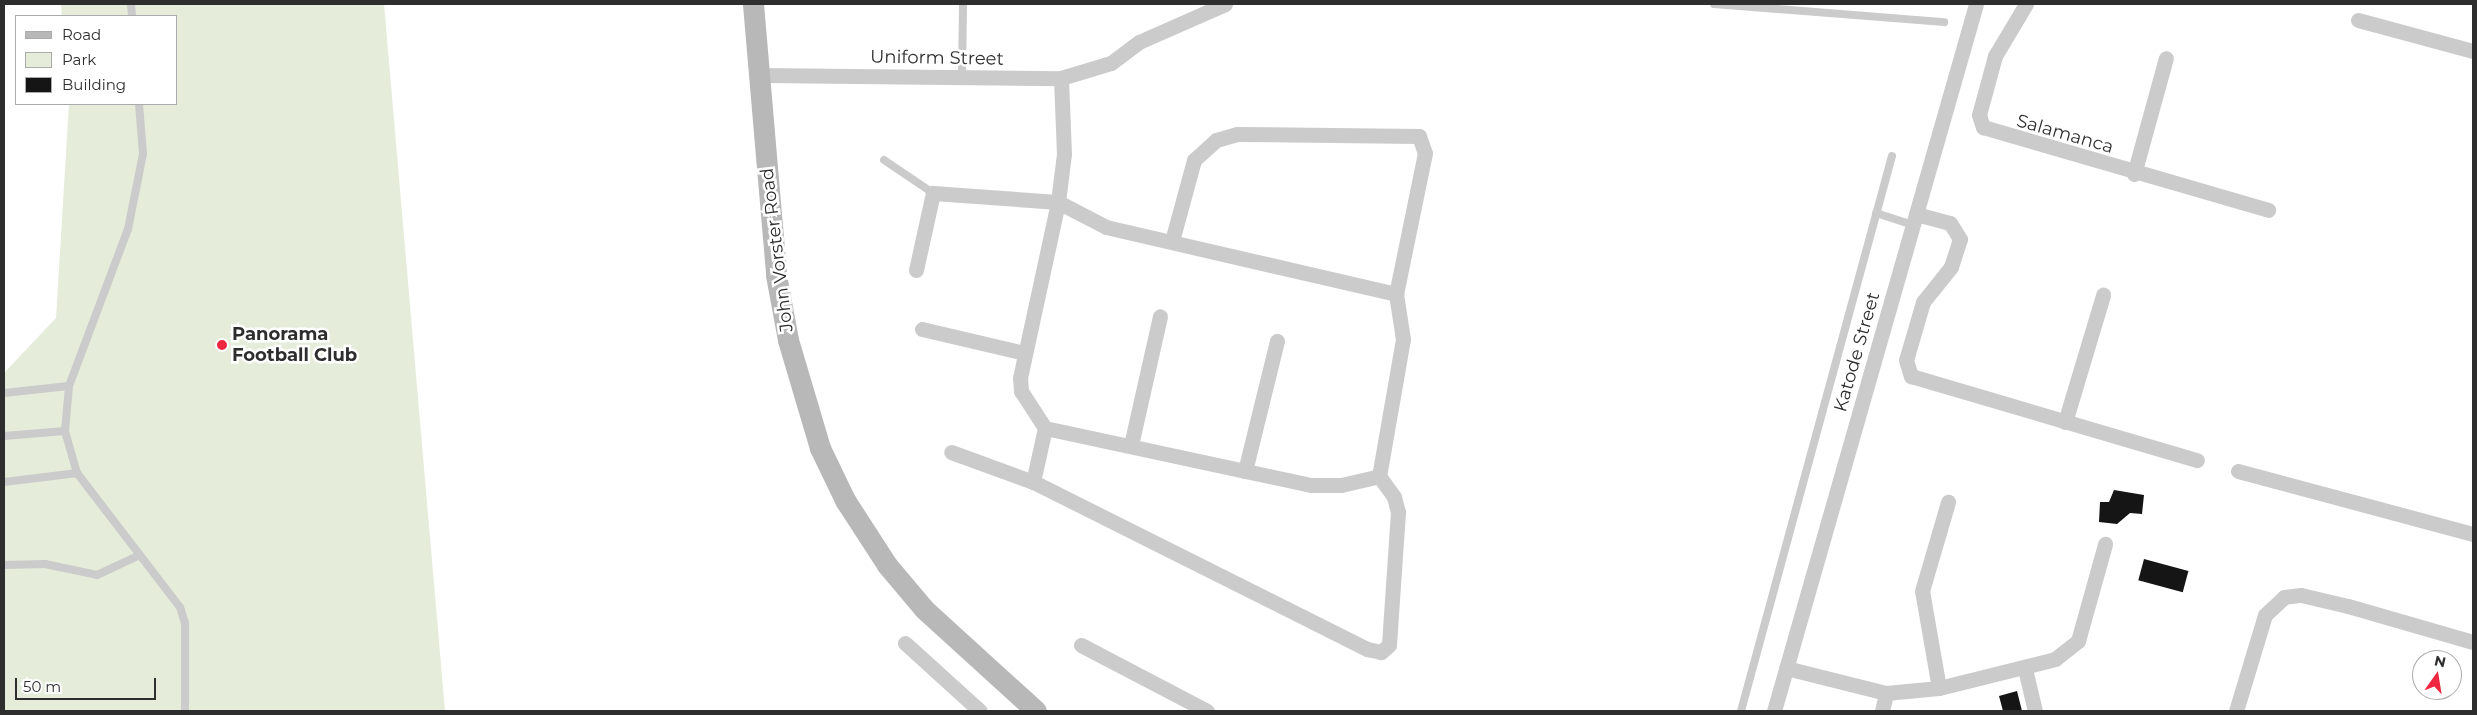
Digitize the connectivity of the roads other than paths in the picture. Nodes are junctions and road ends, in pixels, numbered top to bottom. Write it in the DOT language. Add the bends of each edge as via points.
graph roads {
  1 [pos="753,4"];
  2 [pos="963,4"];
  3 [pos="1225,4"];
  4 [pos="1714,4"];
  5 [pos="1976,4"];
  6 [pos="2026,4"];
  7 [pos="2358,20"];
  8 [pos="1944,22"];
  9 [pos="2473,50"];
  10 [pos="2166,58"];
  11 [pos="760,75"];
  12 [pos="962,77"];
  13 [pos="1062,78"];
  14 [pos="139,105"];
  15 [pos="1892,156"];
  16 [pos="884,160"];
  17 [pos="2134,174"];
  18 [pos="933,193"];
  19 [pos="1058,202"];
  20 [pos="2268,210"];
  21 [pos="1876,214"];
  22 [pos="1914,220"];
  23 [pos="1172,241"];
  24 [pos="916,270"];
  25 [pos="1396,294"];
  26 [pos="2102,295"];
  27 [pos="1160,316"];
  28 [pos="922,329"];
  29 [pos="1277,341"];
  30 [pos="1024,353"];
  31 [pos="69,386"];
  32 [pos="4,393"];
  33 [pos="2064,422"];
  34 [pos="1045,428"];
  35 [pos="65,430"];
  36 [pos="4,436"];
  37 [pos="1131,445"];
  38 [pos="951,452"];
  39 [pos="2197,460"];
  40 [pos="2238,471"];
  41 [pos="1246,472"];
  42 [pos="77,473"];
  43 [pos="1379,476"];
  44 [pos="4,482"];
  45 [pos="1033,482"];
  46 [pos="1948,502"];
  47 [pos="2473,534"];
  48 [pos="2105,544"];
  49 [pos="140,555"];
  50 [pos="4,566"];
  51 [pos="2473,642"];
  52 [pos="905,643"];
  53 [pos="1081,645"];
  54 [pos="1786,668"];
  55 [pos="2025,669"];
  56 [pos="1939,688"];
  57 [pos="1886,693"];
  58 [pos="185,711"];
  59 [pos="980,711"];
  60 [pos="1036,711"];
  61 [pos="1207,711"];
  62 [pos="1741,711"];
  63 [pos="1774,711"];
  64 [pos="1882,711"];
  65 [pos="2035,711"];
  66 [pos="2236,711"];
  1 -- 11 [label="street, John Vorster Road"];
  2 -- 12 [label="lane"];
  3 -- 13 [label="street, Uniform Street" via="1147,37 1111,63"];
  4 -- 8 [label="lane"];
  5 -- 22 [label="street, Katode Street"];
  6 -- 17 [label="street, Salamanca" via="1995,56 1980,125 1990,132"];
  7 -- 9 [label="street"];
  10 -- 17 [label="street"];
  11 -- 12 [label="street, Uniform Street"];
  11 -- 60 [label="street, John Vorster Road" via="782,307 820,448 845,500 887,565 924,609"];
  12 -- 13 [label="street, Uniform Street"];
  13 -- 19 [label="street" via="1064,154"];
  14 -- 31 [label="lane" via="142,154 128,229"];
  15 -- 21 [label="lane"];
  16 -- 18 [label="lane"];
  17 -- 20 [label="street, Salamanca"];
  18 -- 19 [label="street"];
  18 -- 24 [label="street"];
  19 -- 23 [label="street" via="1088,222"];
  19 -- 30 [label="street"];
  21 -- 22 [label="lane"];
  21 -- 62 [label="lane"];
  22 -- 33 [label="street" via="1950,223 1960,239 1951,267 1923,302 1906,360 1908,373"];
  22 -- 54 [label="street, Katode Street"];
  23 -- 25 [label="street"];
  23 -- 25 [label="street" via="1194,160 1216,140 1237,134 1419,136 1425,154"];
  25 -- 43 [label="street" via="1403,339"];
  26 -- 33 [label="street"];
  27 -- 37 [label="street"];
  28 -- 30 [label="street"];
  29 -- 41 [label="street"];
  30 -- 34 [label="street" via="1021,391"];
  31 -- 32 [label="lane"];
  31 -- 35 [label="lane"];
  33 -- 39 [label="street"];
  34 -- 37 [label="street"];
  34 -- 45 [label="street"];
  35 -- 36 [label="lane"];
  35 -- 42 [label="lane"];
  37 -- 41 [label="street"];
  38 -- 45 [label="street"];
  40 -- 47 [label="street"];
  41 -- 43 [label="street" via="1326,486"];
  42 -- 44 [label="lane"];
  42 -- 49 [label="lane"];
  43 -- 45 [label="street" via="1394,497 1398,512 1391,640 1381,652 1368,649"];
  46 -- 56 [label="street" via="1922,591"];
  48 -- 55 [label="street" via="2078,641 2064,655"];
  49 -- 50 [label="lane" via="97,575 46,564"];
  49 -- 58 [label="lane" via="180,607 185,623"];
  51 -- 66 [label="street" via="2301,595 2273,604 2258,634"];
  52 -- 59 [label="street"];
  53 -- 61 [label="street"];
  54 -- 57 [label="street"];
  54 -- 63 [label="street, Katode Street"];
  55 -- 56 [label="street"];
  55 -- 65 [label="street"];
  56 -- 57 [label="street"];
  57 -- 64 [label="street"];
}
